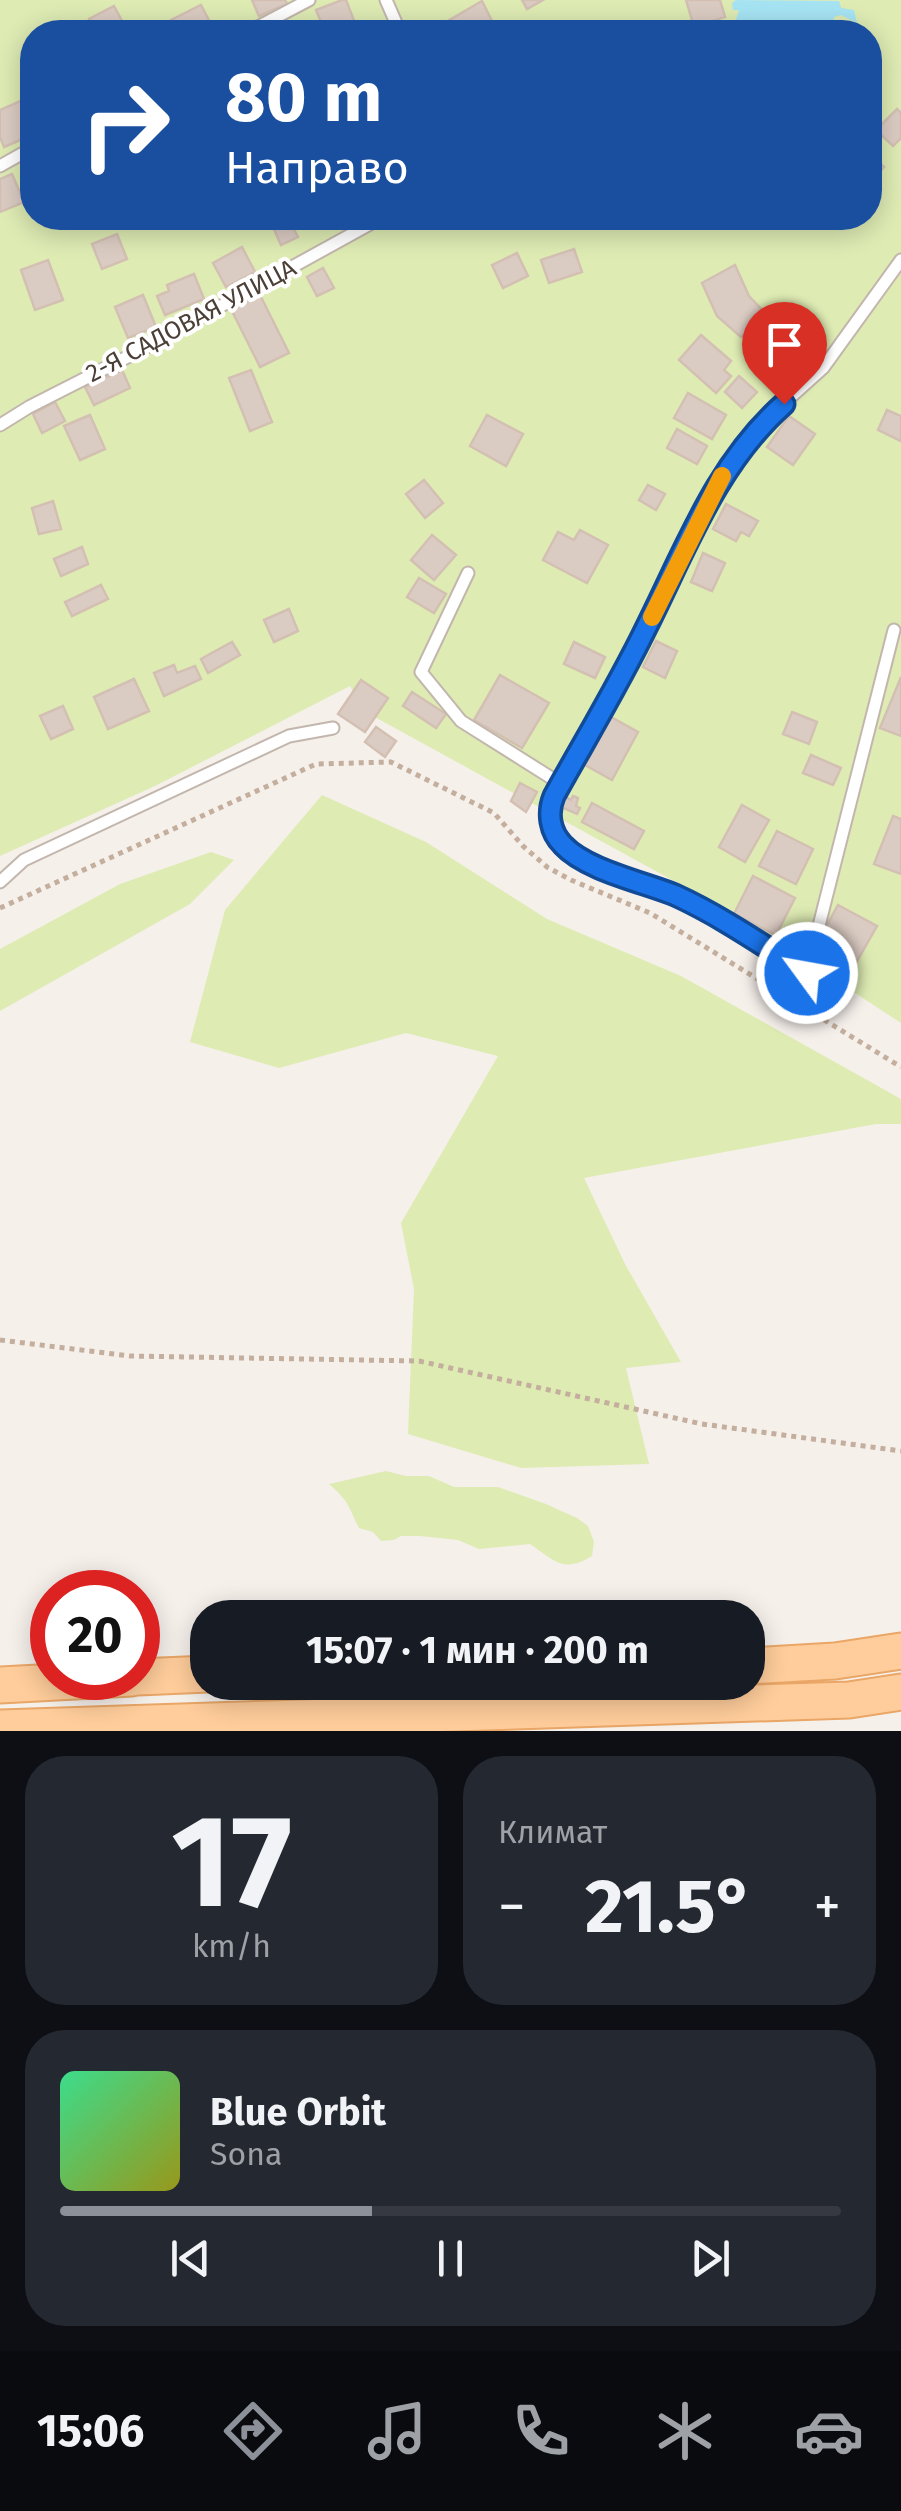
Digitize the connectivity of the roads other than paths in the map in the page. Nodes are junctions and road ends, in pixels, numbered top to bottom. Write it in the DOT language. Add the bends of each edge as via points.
graph roads {
  1 [pos="309,0"];
  2 [pos="271,20"];
  3 [pos="359,230"];
  4 [pos="901,260"];
  5 [pos="0,425"];
  6 [pos="468,573"];
  7 [pos="894,630"];
  8 [pos="333,728"];
  9 [pos="561,784"];
  10 [pos="0,882"];
  11 [pos="901,1652"];
  12 [pos="765,1665"];
  13 [pos="190,1675"];
  14 [pos="160,1676"];
  15 [pos="30,1683"];
  16 [pos="0,1685"];
  17 [pos="901,1692"];
  18 [pos="0,1728"];
  1 -- 2 [label="lane"];
  3 -- 5 [label="lane, 2-Я САДОВАЯ УЛИЦА"];
  4 -- 9 [label="lane" via="823,368 773,413 724,472"];
  6 -- 9 [label="lane" via="421,672 460,722"];
  7 -- 9 [label="lane" via="807,973 676,896 570,852 550,816"];
  8 -- 10 [label="lane" via="289,736 24,860"];
  11 -- 12 [label="main road"];
  13 -- 14 [label="main road"];
  15 -- 16 [label="main road"];
  17 -- 18 [label="main road" via="849,1700"];
}
